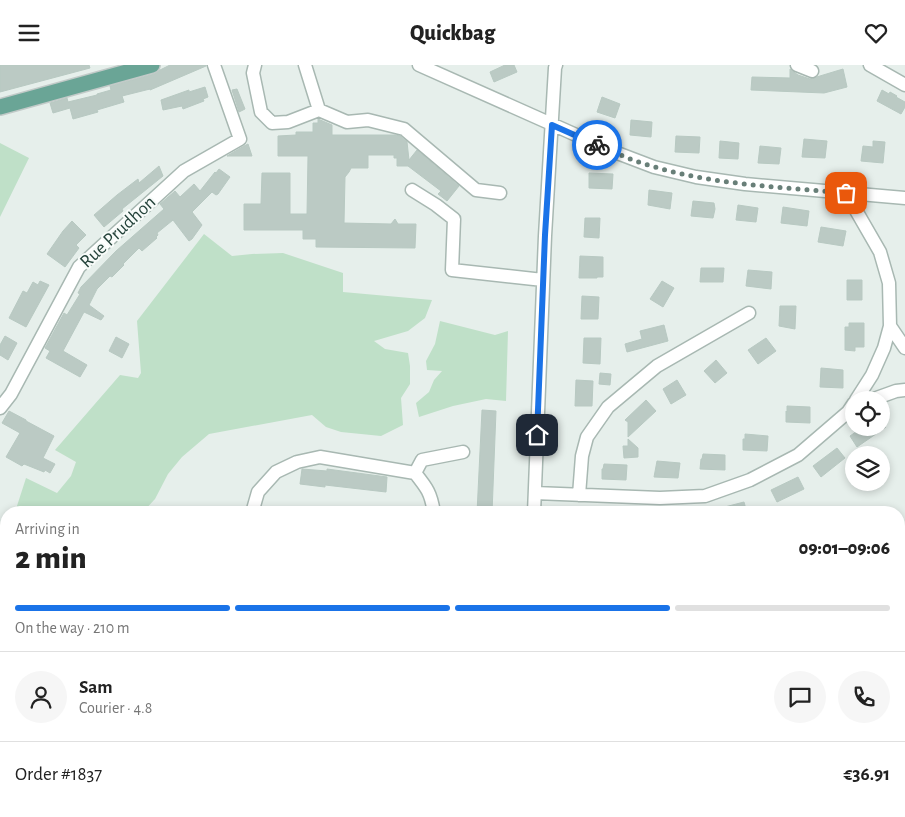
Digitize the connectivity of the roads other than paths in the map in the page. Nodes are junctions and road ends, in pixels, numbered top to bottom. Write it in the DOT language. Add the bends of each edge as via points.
graph roads {
  1 [pos="152,65"];
  2 [pos="214,65"];
  3 [pos="254,65"];
  4 [pos="305,65"];
  5 [pos="419,65"];
  6 [pos="556,65"];
  7 [pos="797,65"];
  8 [pos="870,65"];
  9 [pos="812,71"];
  10 [pos="905,85"];
  11 [pos="0,107"];
  12 [pos="319,110"];
  13 [pos="552,125"];
  14 [pos="412,190"];
  15 [pos="500,193"];
  16 [pos="846,193"];
  17 [pos="905,198"];
  18 [pos="544,279"];
  19 [pos="749,313"];
  20 [pos="890,326"];
  21 [pos="905,348"];
  22 [pos="905,390"];
  23 [pos="862,391"];
  24 [pos="890,393"];
  25 [pos="0,408"];
  26 [pos="845,413"];
  27 [pos="463,452"];
  28 [pos="415,473"];
  29 [pos="535,493"];
  30 [pos="579,495"];
  31 [pos="254,506"];
  32 [pos="433,506"];
  33 [pos="534,506"];
  1 -- 11 [label="main road"];
  2 -- 25 [label="street, Rue Prudhon" via="240,139 184,171 79,267 11,394"];
  3 -- 12 [label="street" via="261,112 272,123 288,122"];
  4 -- 12 [label="street"];
  5 -- 13 [label="street"];
  6 -- 13 [label="street"];
  7 -- 9 [label="street"];
  8 -- 10 [label="street"];
  12 -- 15 [label="street" via="347,122 368,120 404,129 476,190"];
  13 -- 16 [label="street" via="654,167 696,177"];
  13 -- 18 [label="street"];
  14 -- 18 [label="street" via="454,219 452,270"];
  16 -- 17 [label="street"];
  16 -- 20 [label="street" via="880,252 889,283"];
  18 -- 29 [label="street"];
  19 -- 30 [label="street" via="658,365 608,407 587,437"];
  20 -- 21 [label="street"];
  20 -- 23 [label="street" via="884,348"];
  22 -- 24 [label="street"];
  26 -- 30 [label="street" via="798,455 750,480 705,496 660,499"];
  27 -- 28 [label="street" via="422,460"];
  28 -- 31 [label="street" via="320,457 276,472 258,492"];
  28 -- 32 [label="street" via="432,497"];
  29 -- 30 [label="street"];
  29 -- 33 [label="street"];
}
